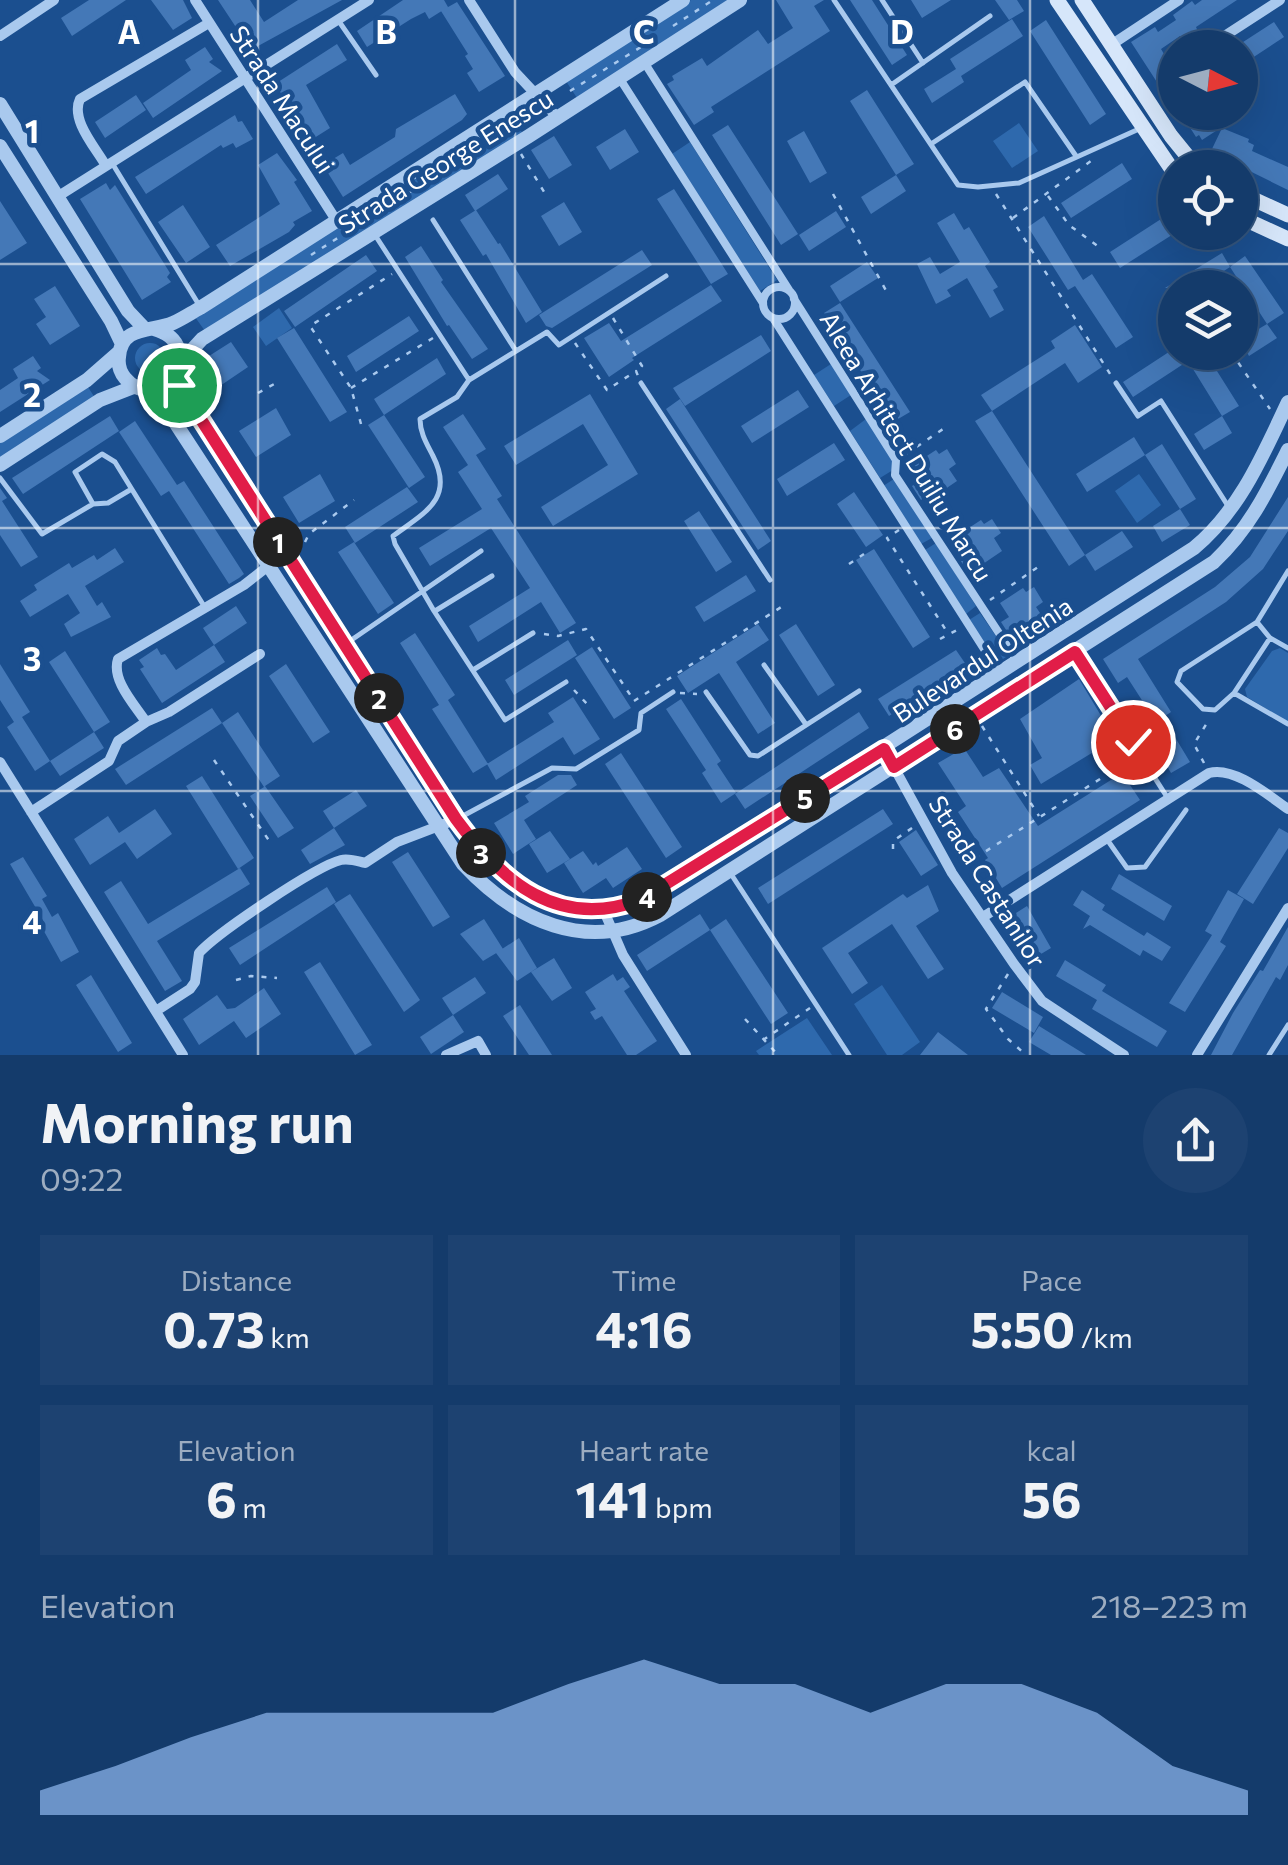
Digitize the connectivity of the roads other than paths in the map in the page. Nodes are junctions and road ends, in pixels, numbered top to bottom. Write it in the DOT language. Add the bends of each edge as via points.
graph roads {
  1 [pos="54,0"];
  2 [pos="195,0"];
  3 [pos="469,0"];
  4 [pos="683,0"];
  5 [pos="740,0"];
  6 [pos="834,0"];
  7 [pos="882,0"];
  8 [pos="1057,0"];
  9 [pos="1082,0"];
  10 [pos="1179,0"];
  11 [pos="1280,0"];
  12 [pos="364,2"];
  13 [pos="990,16"];
  14 [pos="338,20"];
  15 [pos="210,23"];
  16 [pos="1234,30"];
  17 [pos="0,36"];
  18 [pos="1111,45"];
  19 [pos="644,62"];
  20 [pos="923,62"];
  21 [pos="376,75"];
  22 [pos="246,78"];
  23 [pos="620,79"];
  24 [pos="891,85"];
  25 [pos="535,96"];
  26 [pos="0,104"];
  27 [pos="558,118"];
  28 [pos="1142,128"];
  29 [pos="930,144"];
  30 [pos="0,146"];
  31 [pos="1158,150"];
  32 [pos="1182,150"];
  33 [pos="1076,156"];
  34 [pos="109,164"];
  35 [pos="57,197"];
  36 [pos="1258,201"];
  37 [pos="1288,215"];
  38 [pos="336,220"];
  39 [pos="433,220"];
  40 [pos="1258,226"];
  41 [pos="374,232"];
  42 [pos="1288,240"];
  43 [pos="666,276"];
  44 [pos="788,290"];
  45 [pos="794,299"];
  46 [pos="763,303"];
  47 [pos="200,308"];
  48 [pos="773,318"];
  49 [pos="149,329"];
  50 [pos="120,348"];
  51 [pos="516,351"];
  52 [pos="177,370"];
  53 [pos="469,380"];
  54 [pos="641,383"];
  55 [pos="1116,383"];
  56 [pos="143,388"];
  57 [pos="1288,402"];
  58 [pos="0,436"];
  59 [pos="1288,450"];
  60 [pos="0,465"];
  61 [pos="0,478"];
  62 [pos="130,490"];
  63 [pos="93,504"];
  64 [pos="1231,510"];
  65 [pos="480,552"];
  66 [pos="285,553"];
  67 [pos="270,568"];
  68 [pos="1288,571"];
  69 [pos="492,576"];
  70 [pos="770,580"];
  71 [pos="422,592"];
  72 [pos="204,606"];
  73 [pos="434,612"];
  74 [pos="1257,622"];
  75 [pos="533,634"];
  76 [pos="1270,638"];
  77 [pos="345,645"];
  78 [pos="1288,648"];
  79 [pos="1075,652"];
  80 [pos="260,654"];
  81 [pos="1018,662"];
  82 [pos="764,665"];
  83 [pos="472,670"];
  84 [pos="1000,674"];
  85 [pos="566,682"];
  86 [pos="859,691"];
  87 [pos="674,692"];
  88 [pos="706,692"];
  89 [pos="1234,693"];
  90 [pos="146,722"];
  91 [pos="805,723"];
  92 [pos="1288,724"];
  93 [pos="884,749"];
  94 [pos="0,762"];
  95 [pos="894,767"];
  96 [pos="1167,798"];
  97 [pos="1288,808"];
  98 [pos="1186,810"];
  99 [pos="31,812"];
  100 [pos="456,819"];
  101 [pos="436,826"];
  102 [pos="1106,838"];
  103 [pos="730,872"];
  104 [pos="1288,908"];
  105 [pos="604,910"];
  106 [pos="982,918"];
  107 [pos="611,932"];
  108 [pos="156,1012"];
  109 [pos="1288,1026"];
  110 [pos="1272,1054"];
  111 [pos="183,1055"];
  112 [pos="446,1055"];
  113 [pos="486,1055"];
  114 [pos="686,1055"];
  115 [pos="850,1055"];
  116 [pos="1124,1055"];
  117 [pos="1197,1055"];
  1 -- 17 [label="street"];
  2 -- 15 [label="street, Strada Macului"];
  3 -- 25 [label="street"];
  4 -- 25 [label="street, Strada George Enescu"];
  5 -- 19 [label="street, Strada George Enescu"];
  6 -- 24 [label="lane"];
  7 -- 20 [label="lane"];
  8 -- 28 [label="main road"];
  9 -- 18 [label="main road"];
  10 -- 18 [label="street"];
  11 -- 16 [label="street"];
  12 -- 14 [label="street"];
  13 -- 20 [label="lane"];
  14 -- 21 [label="lane"];
  14 -- 22 [label="street"];
  15 -- 22 [label="street, Strada Macului"];
  15 -- 34 [label="street" via="80,99 78,119"];
  18 -- 32 [label="main road"];
  19 -- 23 [label="street, Strada George Enescu"];
  19 -- 44 [label="street, Aleea Arhitect Duiliu Marcu"];
  20 -- 24 [label="lane"];
  22 -- 34 [label="street"];
  22 -- 38 [label="street, Strada Macului"];
  23 -- 27 [label="street, Strada George Enescu"];
  23 -- 46 [label="street, Aleea Arhitect Duiliu Marcu"];
  24 -- 29 [label="lane"];
  25 -- 27 [label="street"];
  25 -- 38 [label="street, Strada George Enescu"];
  26 -- 35 [label="street"];
  27 -- 41 [label="street, Strada George Enescu"];
  28 -- 31 [label="main road"];
  28 -- 33 [label="lane"];
  29 -- 33 [label="lane" via="958,185 1038,178"];
  29 -- 33 [label="lane" via="1025,82"];
  30 -- 50 [label="street" via="111,321"];
  34 -- 35 [label="street"];
  34 -- 47 [label="lane"];
  35 -- 49 [label="street" via="128,311"];
  36 -- 37 [label="main road"];
  38 -- 47 [label="street, Strada George Enescu"];
  39 -- 51 [label="lane"];
  40 -- 42 [label="main road"];
  41 -- 52 [label="street, Strada George Enescu" via="202,339"];
  41 -- 53 [label="lane"];
  43 -- 51 [label="lane" via="559,345 547,332"];
  44 -- 45 [label="street, Aleea Arhitect Duiliu Marcu"];
  44 -- 46 [label="street" via="772,288"];
  45 -- 48 [label="street, Aleea Arhitect Duiliu Marcu" via="790,314"];
  45 -- 81 [label="street, Aleea Arhitect Duiliu Marcu" via="896,460 895,475"];
  46 -- 48 [label="street, Aleea Arhitect Duiliu Marcu"];
  47 -- 49 [label="street, Strada George Enescu"];
  48 -- 84 [label="street, Aleea Arhitect Duiliu Marcu"];
  49 -- 50 [label="street" via="131,334"];
  49 -- 52 [label="street" via="176,344"];
  50 -- 56 [label="street" via="122,372"];
  50 -- 58 [label="street" via="87,380"];
  51 -- 53 [label="lane"];
  52 -- 56 [label="street" via="162,386"];
  52 -- 66 [label="street, Bulevardul Oltenia"];
  53 -- 71 [label="lane" via="456,397 420,419 442,487 430,509 393,536"];
  54 -- 70 [label="lane"];
  55 -- 64 [label="lane" via="1138,416 1161,401"];
  56 -- 60 [label="street" via="100,400"];
  56 -- 67 [label="street, Bulevardul Oltenia" via="166,407"];
  57 -- 64 [label="street, Bulevardul Oltenia"];
  59 -- 79 [label="street, Bulevardul Oltenia" via="1250,523 1214,562"];
  61 -- 63 [label="lane" via="42,534"];
  62 -- 63 [label="lane"];
  62 -- 63 [label="lane" via="102,454 76,472"];
  62 -- 72 [label="lane"];
  64 -- 81 [label="street, Bulevardul Oltenia" via="1194,548"];
  65 -- 71 [label="lane"];
  66 -- 67 [label="street"];
  66 -- 77 [label="street, Bulevardul Oltenia"];
  67 -- 72 [label="street"];
  67 -- 101 [label="street, Bulevardul Oltenia"];
  68 -- 74 [label="lane"];
  69 -- 73 [label="lane"];
  71 -- 73 [label="lane"];
  71 -- 77 [label="lane"];
  72 -- 90 [label="street" via="118,659 119,679"];
  73 -- 83 [label="lane"];
  74 -- 76 [label="lane"];
  74 -- 89 [label="lane" via="1181,671 1177,682 1203,709 1215,710"];
  75 -- 83 [label="lane"];
  76 -- 78 [label="lane"];
  76 -- 89 [label="lane"];
  77 -- 100 [label="street, Bulevardul Oltenia"];
  79 -- 95 [label="street, Bulevardul Oltenia"];
  79 -- 96 [label="lane"];
  80 -- 90 [label="street"];
  81 -- 84 [label="street, Bulevardul Oltenia"];
  82 -- 91 [label="lane"];
  83 -- 85 [label="lane" via="504,720"];
  84 -- 93 [label="street, Bulevardul Oltenia"];
  86 -- 91 [label="lane"];
  87 -- 100 [label="lane" via="641,713 639,730 576,768 552,768"];
  88 -- 91 [label="lane" via="750,755"];
  89 -- 92 [label="lane"];
  90 -- 99 [label="street" via="118,742 109,761"];
  93 -- 95 [label="street, Strada Castanilor"];
  93 -- 105 [label="street, Bulevardul Oltenia" via="660,890"];
  94 -- 99 [label="street"];
  95 -- 103 [label="street, Bulevardul Oltenia"];
  95 -- 106 [label="street, Strada Castanilor"];
  96 -- 97 [label="street" via="1220,770"];
  96 -- 102 [label="street"];
  98 -- 102 [label="lane" via="1145,867 1126,868"];
  99 -- 108 [label="street"];
  100 -- 101 [label="street"];
  100 -- 105 [label="street, Bulevardul Oltenia" via="512,881 548,902"];
  101 -- 107 [label="street, Bulevardul Oltenia" via="471,873 509,904 554,926"];
  101 -- 108 [label="street" via="364,863 332,864 245,916 198,953 195,982"];
  102 -- 106 [label="street"];
  103 -- 107 [label="street, Bulevardul Oltenia" via="642,925"];
  103 -- 115 [label="lane"];
  104 -- 117 [label="street"];
  105 -- 107 [label="street"];
  106 -- 116 [label="street, Strada Castanilor" via="1042,1000"];
  107 -- 114 [label="street"];
  108 -- 111 [label="street"];
  109 -- 110 [label="lane"];
  112 -- 113 [label="street" via="478,1042"];
}
